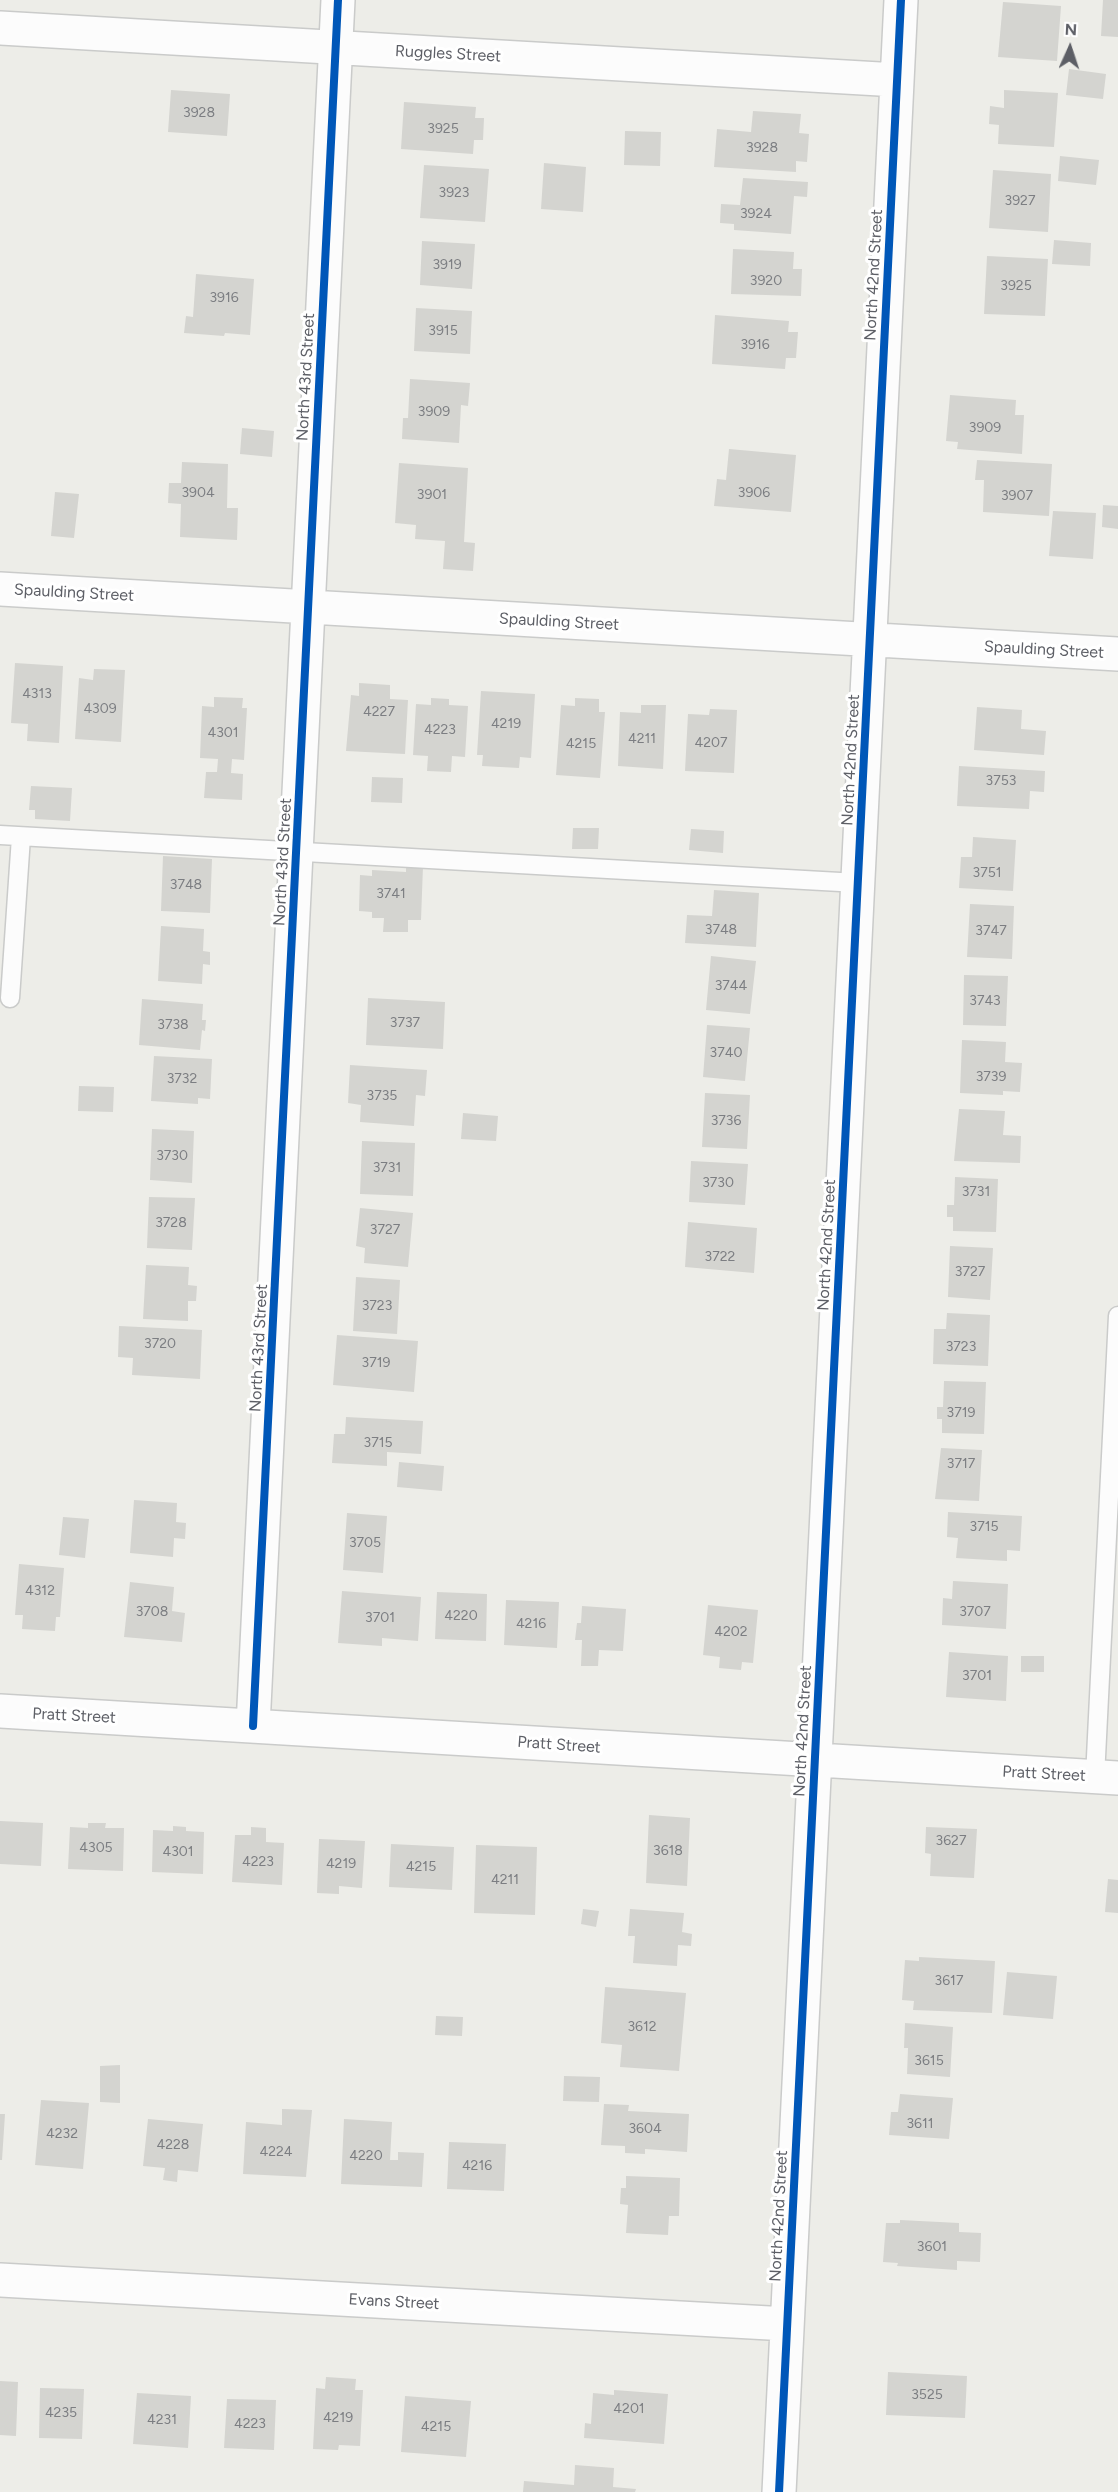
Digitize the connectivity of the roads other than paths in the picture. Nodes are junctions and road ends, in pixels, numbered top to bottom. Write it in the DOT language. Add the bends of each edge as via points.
graph roads {
  1 [pos="338,0"];
  2 [pos="901,0"];
  3 [pos="0,28"];
  4 [pos="336,48"];
  5 [pos="897,80"];
  6 [pos="0,589"];
  7 [pos="309,607"];
  8 [pos="870,640"];
  9 [pos="1118,654"];
  10 [pos="0,835"];
  11 [pos="21,837"];
  12 [pos="297,853"];
  13 [pos="858,884"];
  14 [pos="10,998"];
  15 [pos="1118,1316"];
  16 [pos="0,1712"];
  17 [pos="253,1726"];
  18 [pos="815,1760"];
  19 [pos="1106,1777"];
  20 [pos="0,2280"];
  21 [pos="787,2324"];
  22 [pos="779,2492"];
  1 -- 4 [label="street, North 43rd Street"];
  2 -- 5 [label="street, North 42nd Street"];
  3 -- 4 [label="street, Ruggles Street"];
  4 -- 5 [label="street, Ruggles Street"];
  4 -- 7 [label="street, North 43rd Street"];
  5 -- 8 [label="street, North 42nd Street"];
  6 -- 7 [label="street, Spaulding Street"];
  7 -- 8 [label="street, Spaulding Street"];
  7 -- 12 [label="street, North 43rd Street"];
  8 -- 9 [label="street, Spaulding Street"];
  8 -- 13 [label="street, North 42nd Street"];
  10 -- 11 [label="lane"];
  11 -- 12 [label="lane"];
  11 -- 14 [label="lane"];
  12 -- 13 [label="lane"];
  12 -- 17 [label="street, North 43rd Street"];
  13 -- 18 [label="street, North 42nd Street"];
  15 -- 19 [label="lane"];
  16 -- 17 [label="street, Pratt Street"];
  17 -- 18 [label="street, Pratt Street"];
  18 -- 19 [label="street, Pratt Street"];
  18 -- 21 [label="street, North 42nd Street"];
  20 -- 21 [label="street, Evans Street"];
  21 -- 22 [label="street, North 42nd Street"];
}
